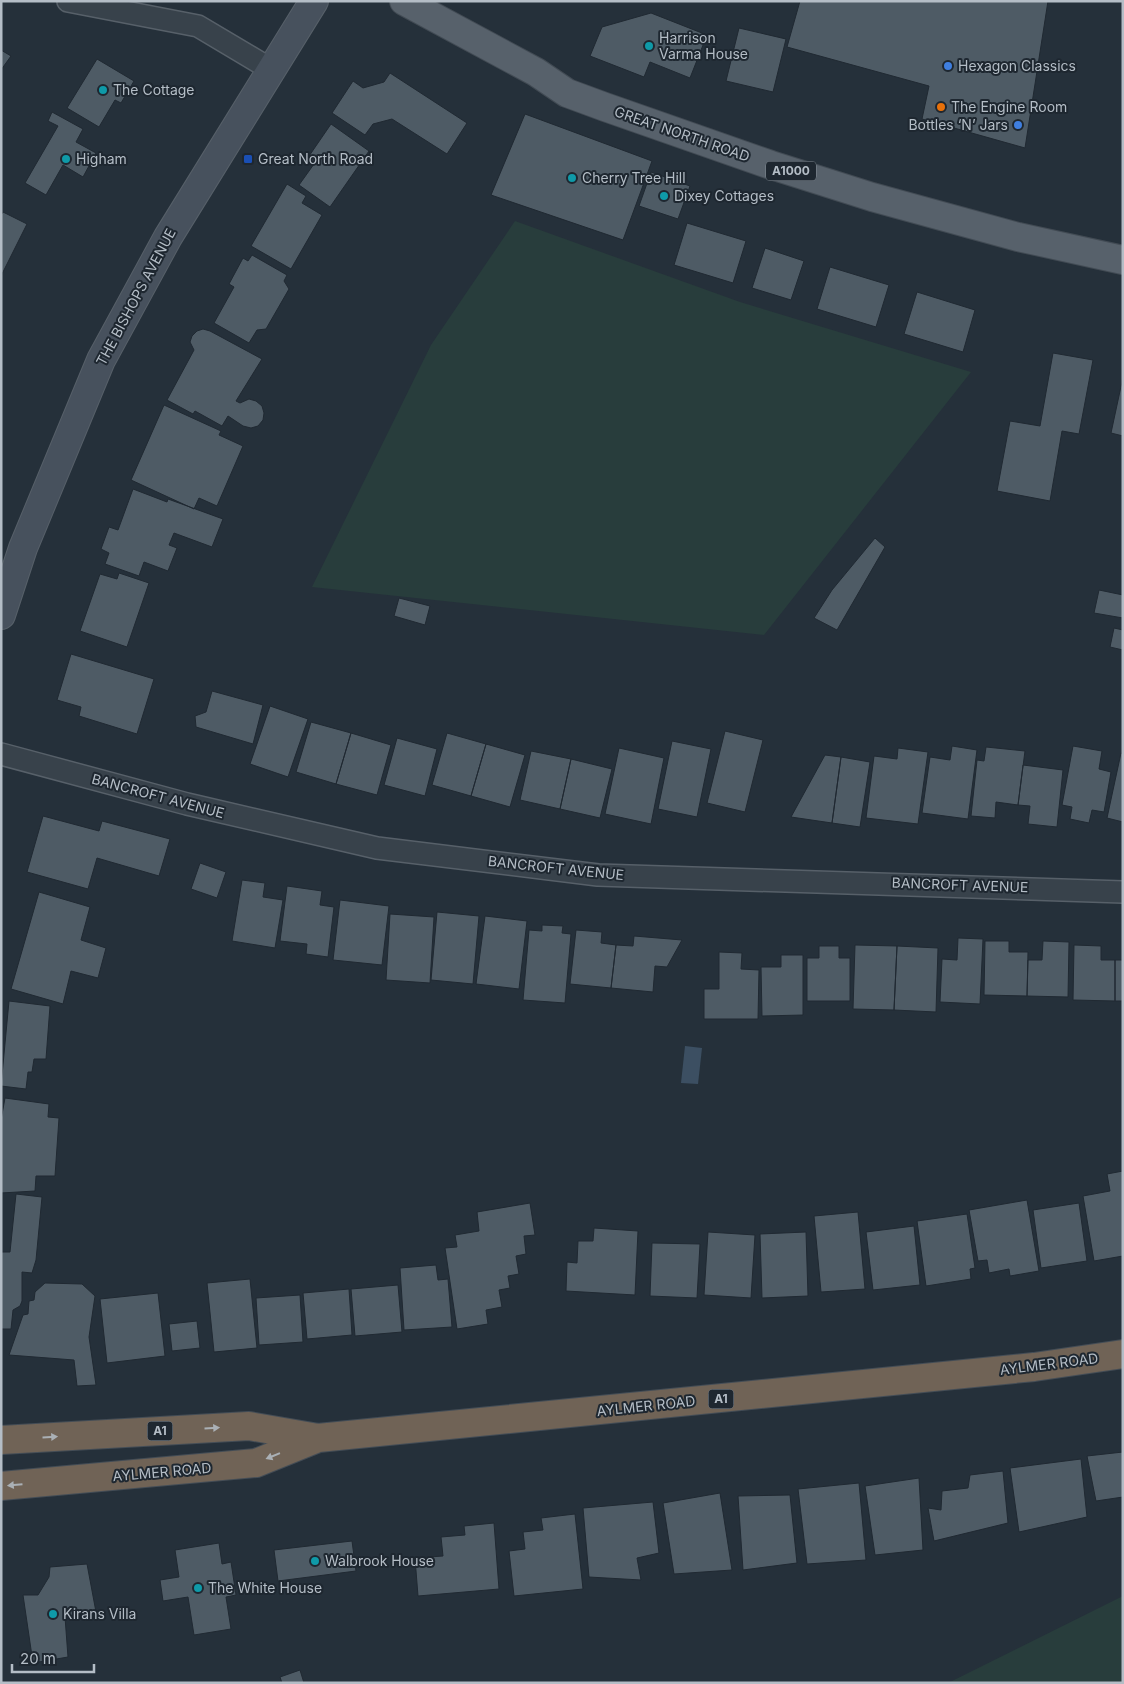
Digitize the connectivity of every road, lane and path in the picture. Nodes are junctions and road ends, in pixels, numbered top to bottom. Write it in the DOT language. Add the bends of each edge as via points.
graph roads {
  1 [pos="68,1"];
  2 [pos="314,1"];
  3 [pos="404,1"];
  4 [pos="272,70"];
  5 [pos="1123,260"];
  6 [pos="1,615"];
  7 [pos="1,754"];
  8 [pos="1123,892"];
  9 [pos="1123,1354"];
  10 [pos="318,1438"];
  11 [pos="1,1440"];
  12 [pos="1,1486"];
  1 -- 4 [label="street" via="198,26"];
  2 -- 4 [label="street, THE BISHOPS AVENUE"];
  3 -- 5 [label="main road, GREAT NORTH ROAD / A1000" via="536,72 567,93 605,107 771,165 872,196 1018,237"];
  4 -- 6 [label="street, THE BISHOPS AVENUE" via="168,236 101,360 23,548"];
  7 -- 8 [label="street, BANCROFT AVENUE" via="186,804 377,848 598,875"];
  9 -- 10 [label="highway, AYLMER ROAD / A1" via="1034,1367"];
  11 -- 10 [label="highway, AYLMER ROAD / A1, one-way" via="250,1426"];
  10 -- 12 [label="highway, AYLMER ROAD / A1, one-way" via="256,1463"];
}
